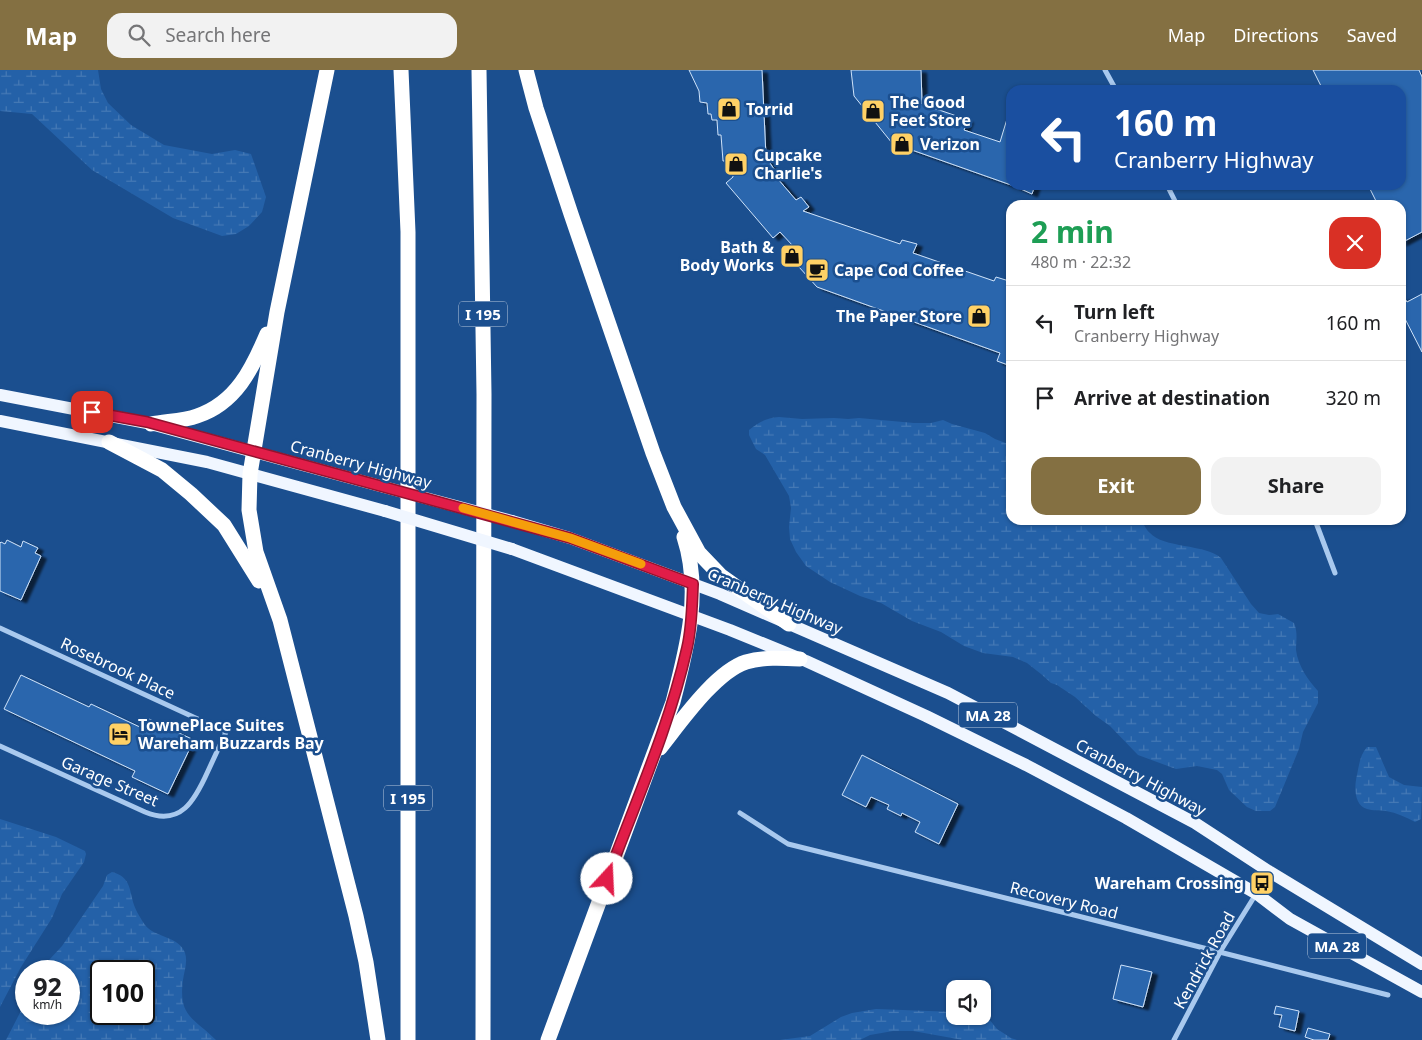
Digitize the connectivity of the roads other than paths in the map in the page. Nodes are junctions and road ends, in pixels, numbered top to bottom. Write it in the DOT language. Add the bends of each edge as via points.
graph roads {
  1 [pos="327,70"];
  2 [pos="401,70"];
  3 [pos="478,70"];
  4 [pos="526,70"];
  5 [pos="1105,70"];
  6 [pos="1113,85"];
  7 [pos="277,312"];
  8 [pos="0,395"];
  9 [pos="0,421"];
  10 [pos="152,424"];
  11 [pos="109,442"];
  12 [pos="254,452"];
  13 [pos="250,474"];
  14 [pos="674,507"];
  15 [pos="1317,525"];
  16 [pos="1335,573"];
  17 [pos="693,584"];
  18 [pos="692,616"];
  19 [pos="280,620"];
  20 [pos="789,624"];
  21 [pos="0,628"];
  22 [pos="800,659"];
  23 [pos="226,732"];
  24 [pos="0,746"];
  25 [pos="652,757"];
  26 [pos="740,813"];
  27 [pos="1270,872"];
  28 [pos="1257,894"];
  29 [pos="1220,952"];
  30 [pos="1422,964"];
  31 [pos="1422,992"];
  32 [pos="1388,995"];
  33 [pos="378,1040"];
  34 [pos="408,1040"];
  35 [pos="484,1040"];
  36 [pos="548,1040"];
  37 [pos="1174,1040"];
  1 -- 7 [label="highway"];
  2 -- 34 [label="highway, I 195" via="408,232"];
  3 -- 35 [label="highway, I 195" via="484,394"];
  4 -- 14 [label="highway" via="571,214"];
  5 -- 6 [label="street"];
  7 -- 10 [label="highway" via="237,391 198,416"];
  7 -- 12 [label="highway"];
  8 -- 10 [label="main road, Cranberry Highway / MA 28"];
  9 -- 11 [label="main road, MA 28"];
  10 -- 12 [label="main road, Cranberry Highway / MA 28"];
  11 -- 13 [label="main road, MA 28"];
  11 -- 19 [label="highway" via="162,470 224,525"];
  12 -- 13 [label="highway"];
  12 -- 17 [label="main road, Cranberry Highway / MA 28, bridge" via="570,538"];
  13 -- 18 [label="main road, MA 28, bridge" via="512,549"];
  13 -- 19 [label="highway" via="249,510 256,552"];
  14 -- 17 [label="highway" via="688,548"];
  14 -- 20 [label="highway" via="698,552 721,576"];
  15 -- 16 [label="street"];
  17 -- 18 [label="highway"];
  17 -- 20 [label="main road, Cranberry Highway / MA 28"];
  18 -- 22 [label="main road, MA 28"];
  18 -- 25 [label="highway" via="673,702"];
  19 -- 33 [label="highway" via="356,916"];
  20 -- 27 [label="main road, Cranberry Highway / MA 28" via="948,693 1195,823"];
  21 -- 23 [label="street, Rosebrook Place"];
  22 -- 25 [label="highway" via="766,658 735,666 701,697"];
  22 -- 28 [label="main road, MA 28" via="1026,765"];
  23 -- 24 [label="street, Garage Street" via="194,800 180,812 166,816 151,815"];
  25 -- 36 [label="highway"];
  26 -- 29 [label="street, Recovery Road" via="788,844"];
  27 -- 28 [label="street, Kendrick Road"];
  27 -- 30 [label="main road, Cranberry Highway / MA 28"];
  28 -- 29 [label="street, Kendrick Road"];
  28 -- 31 [label="main road, MA 28" via="1290,919"];
  29 -- 32 [label="street, Recovery Road"];
  29 -- 37 [label="street, Kendrick Road"];
}
